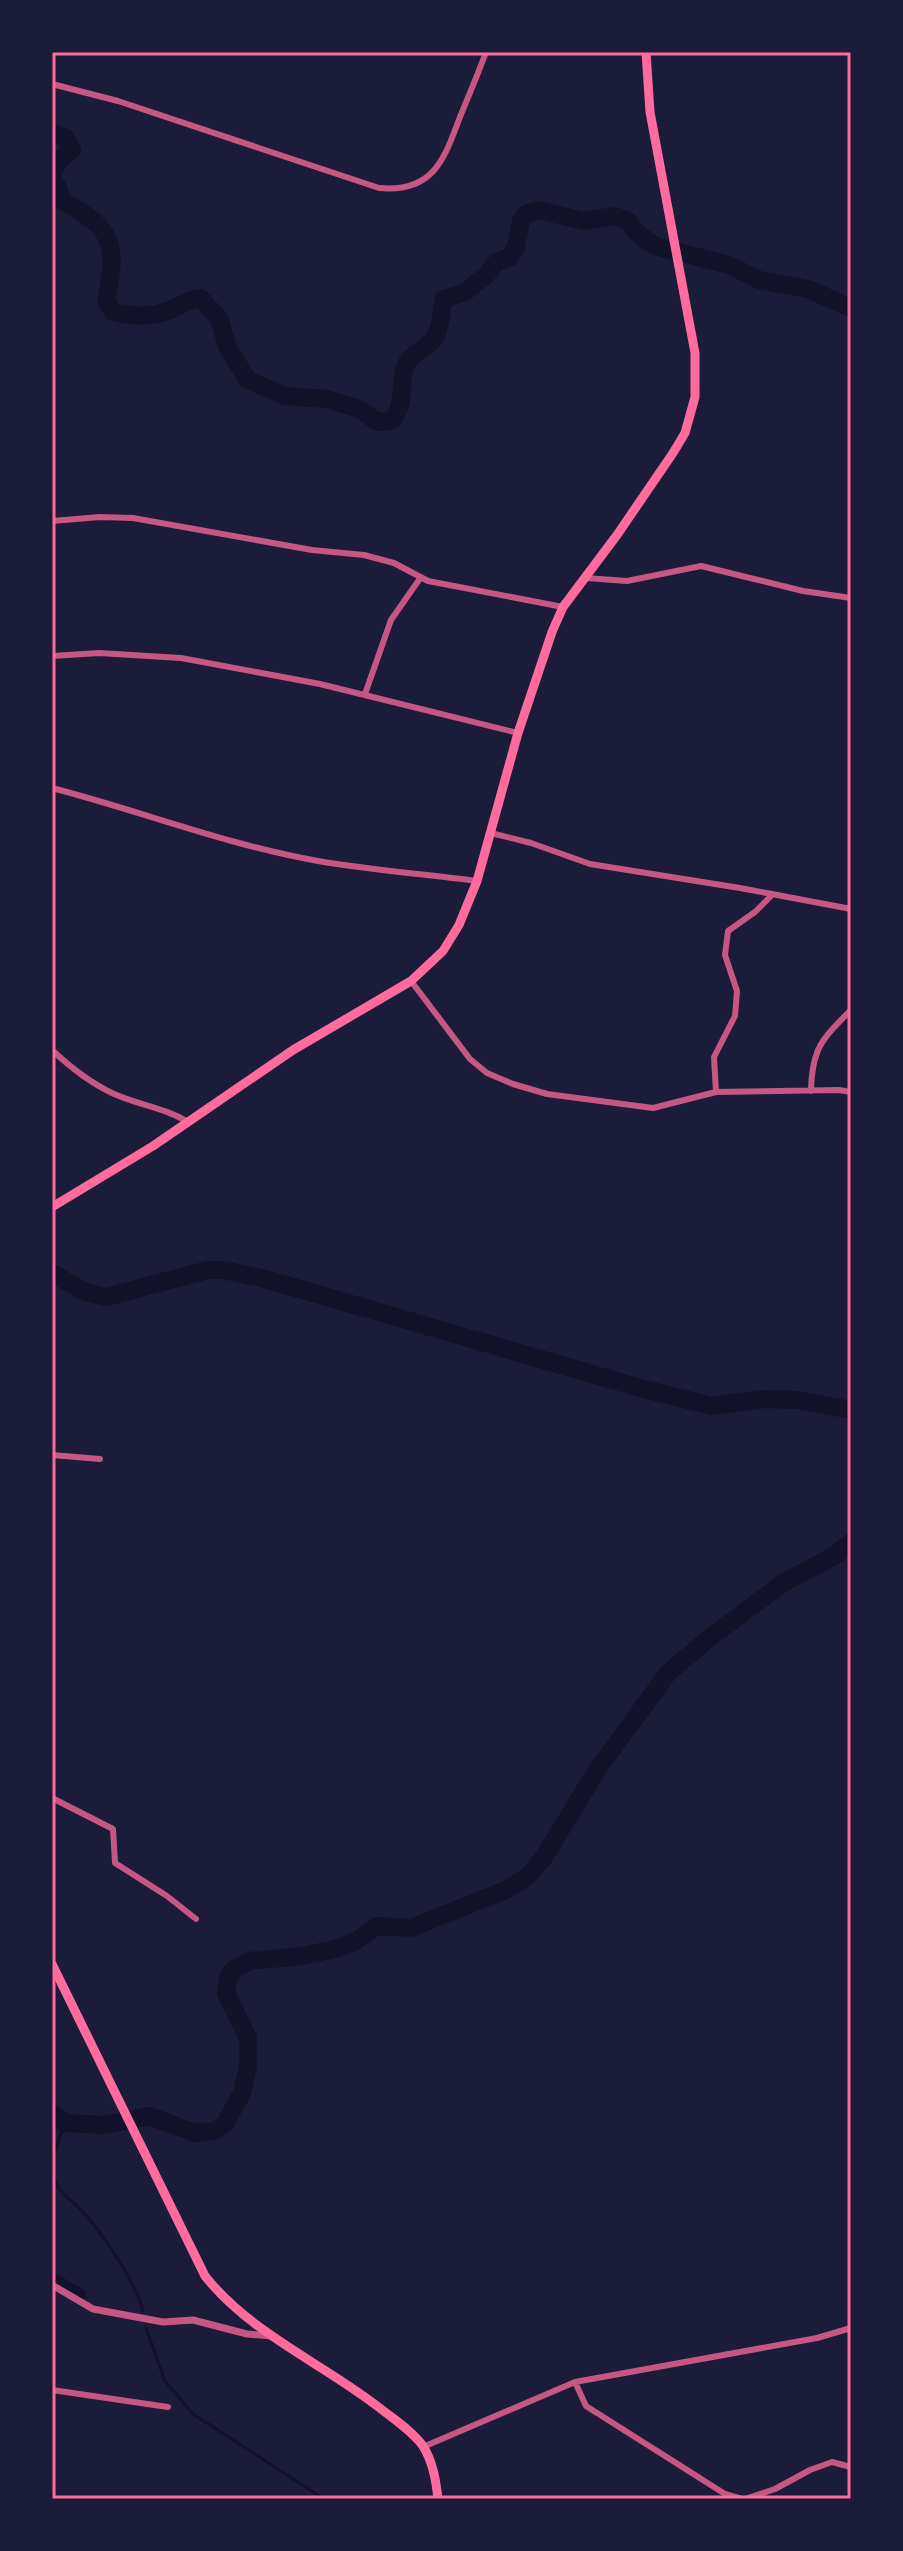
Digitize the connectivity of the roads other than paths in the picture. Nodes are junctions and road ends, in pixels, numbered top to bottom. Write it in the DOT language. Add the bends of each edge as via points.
graph roads {
  1 [pos="486,52"];
  2 [pos="646,52"];
  3 [pos="52,84"];
  4 [pos="52,521"];
  5 [pos="421,577"];
  6 [pos="586,578"];
  7 [pos="851,598"];
  8 [pos="563,607"];
  9 [pos="52,656"];
  10 [pos="365,694"];
  11 [pos="518,733"];
  12 [pos="52,788"];
  13 [pos="491,833"];
  14 [pos="477,881"];
  15 [pos="772,895"];
  16 [pos="851,909"];
  17 [pos="411,981"];
  18 [pos="851,1010"];
  19 [pos="52,1050"];
  20 [pos="811,1091"];
  21 [pos="716,1092"];
  22 [pos="851,1092"];
  23 [pos="188,1122"];
  24 [pos="52,1207"];
  25 [pos="52,1455"];
  26 [pos="100,1459"];
  27 [pos="52,1798"];
  28 [pos="196,1919"];
  29 [pos="52,1964"];
  30 [pos="52,2285"];
  31 [pos="851,2328"];
  32 [pos="273,2337"];
  33 [pos="575,2382"];
  34 [pos="52,2390"];
  35 [pos="168,2407"];
  36 [pos="423,2447"];
  37 [pos="851,2467"];
  38 [pos="438,2499"];
  39 [pos="744,2499"];
  1 -- 3 [label="street" via="435,171 396,190"];
  2 -- 6 [label="main road" via="650,112 696,381 685,433"];
  4 -- 5 [label="street" via="133,518 364,555"];
  5 -- 8 [label="street"];
  5 -- 10 [label="street" via="391,620"];
  6 -- 7 [label="street" via="627,581 701,566"];
  6 -- 8 [label="main road"];
  8 -- 11 [label="main road"];
  9 -- 10 [label="street" via="125,653 181,658"];
  10 -- 11 [label="street"];
  11 -- 13 [label="main road"];
  12 -- 14 [label="street" via="210,836 318,861"];
  13 -- 14 [label="main road"];
  13 -- 15 [label="street" via="590,864"];
  14 -- 17 [label="main road" via="443,951"];
  15 -- 16 [label="street"];
  15 -- 21 [label="street" via="728,931 725,955 737,991 735,1016 714,1057"];
  17 -- 21 [label="street" via="470,1059 513,1084 547,1094 653,1108"];
  17 -- 23 [label="main road" via="293,1050"];
  18 -- 20 [label="street" via="819,1042"];
  19 -- 23 [label="street" via="112,1093 171,1111"];
  20 -- 21 [label="street"];
  20 -- 22 [label="street"];
  23 -- 24 [label="main road"];
  25 -- 26 [label="street"];
  27 -- 28 [label="street" via="113,1829 115,1863"];
  29 -- 32 [label="main road" via="205,2276"];
  30 -- 32 [label="street" via="93,2309 163,2322 193,2320"];
  31 -- 33 [label="street"];
  32 -- 36 [label="main road" via="358,2391"];
  33 -- 36 [label="street"];
  33 -- 39 [label="street" via="586,2406 725,2494"];
  34 -- 35 [label="street"];
  36 -- 38 [label="main road"];
  37 -- 39 [label="street" via="832,2462"];
}
